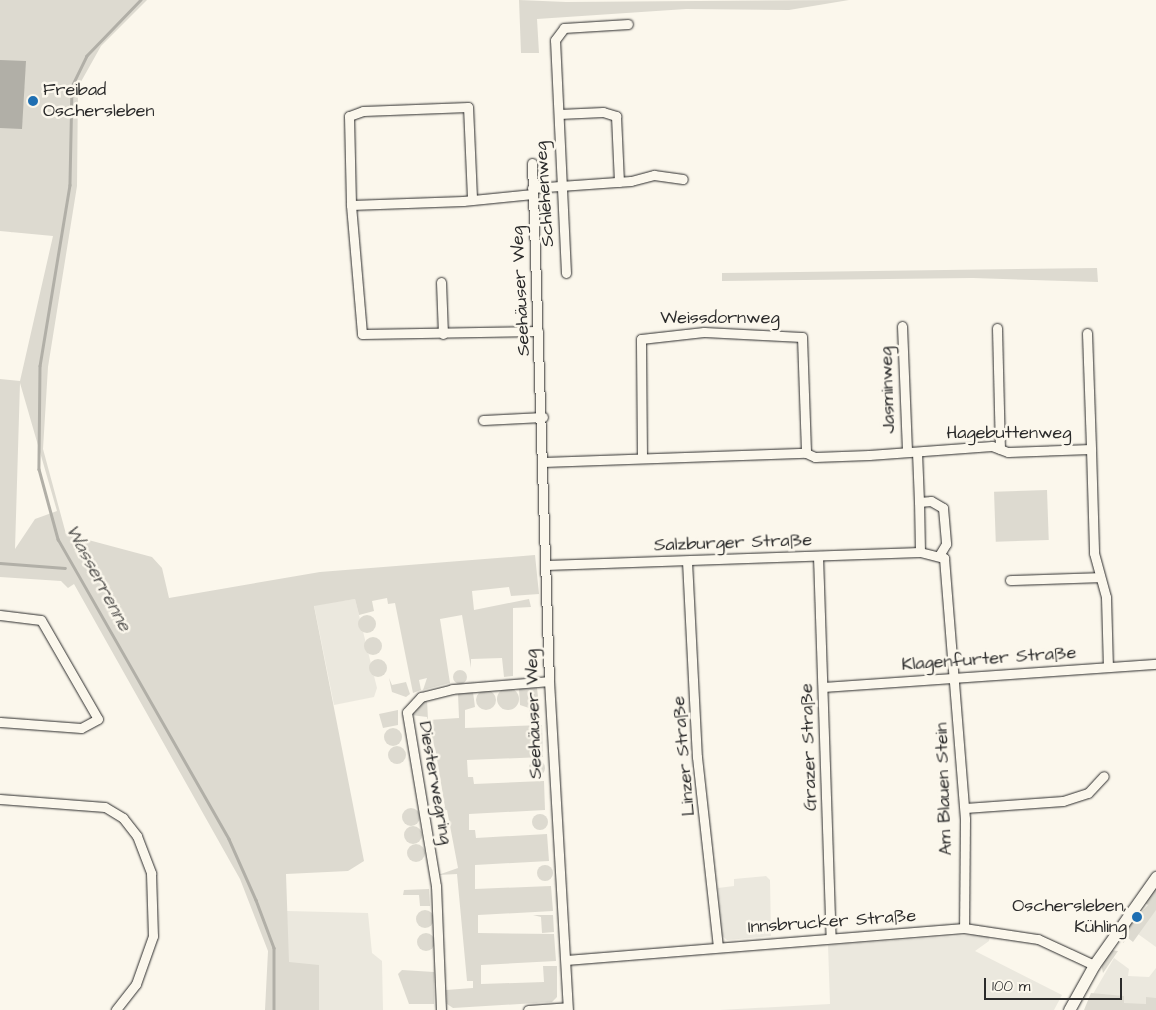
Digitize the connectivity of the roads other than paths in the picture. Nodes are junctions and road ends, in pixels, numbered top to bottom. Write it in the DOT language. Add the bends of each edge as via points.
graph roads {
  1 [pos="628,24"];
  2 [pos="559,114"];
  3 [pos="532,163"];
  4 [pos="683,179"];
  5 [pos="619,182"];
  6 [pos="558,184"];
  7 [pos="533,191"];
  8 [pos="472,198"];
  9 [pos="350,205"];
  10 [pos="566,273"];
  11 [pos="441,282"];
  12 [pos="902,326"];
  13 [pos="997,328"];
  14 [pos="538,331"];
  15 [pos="1087,333"];
  16 [pos="443,334"];
  17 [pos="542,417"];
  18 [pos="484,420"];
  19 [pos="1000,449"];
  20 [pos="1091,449"];
  21 [pos="907,452"];
  22 [pos="917,452"];
  23 [pos="806,453"];
  24 [pos="642,458"];
  25 [pos="543,462"];
  26 [pos="919,502"];
  27 [pos="920,552"];
  28 [pos="940,554"];
  29 [pos="818,556"];
  30 [pos="687,561"];
  31 [pos="546,565"];
  32 [pos="1100,577"];
  33 [pos="1010,580"];
  34 [pos="0,615"];
  35 [pos="1156,664"];
  36 [pos="1108,667"];
  37 [pos="954,678"];
  38 [pos="549,681"];
  39 [pos="824,687"];
  40 [pos="0,722"];
  41 [pos="1104,776"];
  42 [pos="0,799"];
  43 [pos="965,808"];
  44 [pos="1156,877"];
  45 [pos="964,928"];
  46 [pos="831,938"];
  47 [pos="718,947"];
  48 [pos="566,960"];
  49 [pos="1094,965"];
  50 [pos="567,1009"];
  51 [pos="116,1010"];
  52 [pos="441,1010"];
  53 [pos="528,1010"];
  54 [pos="1069,1010"];
  1 -- 2 [label="street, Schlehenweg" via="564,28 558,34"];
  2 -- 5 [label="street" via="602,112 616,116"];
  2 -- 6 [label="street, Schlehenweg"];
  3 -- 7 [label="street, Seehäuser Weg"];
  4 -- 5 [label="street" via="654,175"];
  5 -- 6 [label="street"];
  6 -- 7 [label="street"];
  6 -- 10 [label="street, Schlehenweg"];
  7 -- 8 [label="street"];
  7 -- 14 [label="street, Seehäuser Weg"];
  8 -- 9 [label="street"];
  8 -- 9 [label="street" via="468,107 363,111 349,116 346,124"];
  9 -- 16 [label="street" via="362,334"];
  11 -- 16 [label="street"];
  12 -- 21 [label="street, Jasminweg"];
  13 -- 19 [label="street"];
  14 -- 16 [label="street"];
  14 -- 17 [label="street, Seehäuser Weg"];
  15 -- 20 [label="street"];
  17 -- 18 [label="street"];
  17 -- 25 [label="street, Seehäuser Weg"];
  19 -- 20 [label="street, Hagebuttenweg"];
  19 -- 22 [label="street, Hagebuttenweg"];
  20 -- 32 [label="street, Hagebuttenweg" via="1094,553"];
  21 -- 22 [label="street, Hagebuttenweg"];
  21 -- 23 [label="street, Hagebuttenweg" via="815,457"];
  22 -- 26 [label="street"];
  23 -- 24 [label="street, Hagebuttenweg"];
  23 -- 24 [label="street, Weissdornweg" via="802,336 704,332 641,339"];
  24 -- 25 [label="street, Hagebuttenweg"];
  25 -- 31 [label="street, Seehäuser Weg"];
  26 -- 27 [label="street"];
  26 -- 28 [label="street" via="939,503 943,508 946,544"];
  27 -- 28 [label="street, Salzburger Straße"];
  27 -- 29 [label="street, Salzburger Straße"];
  28 -- 37 [label="street" via="945,563"];
  29 -- 30 [label="street, Salzburger Straße"];
  29 -- 39 [label="street, Grazer Straße"];
  30 -- 31 [label="street, Salzburger Straße"];
  30 -- 47 [label="street, Linzer Straße" via="697,757"];
  31 -- 38 [label="street, Seehäuser Weg"];
  32 -- 33 [label="street"];
  32 -- 36 [label="street, Hagebuttenweg" via="1106,597"];
  34 -- 40 [label="street" via="40,620 98,719 81,728"];
  35 -- 36 [label="street, Klagenfurter Straße"];
  36 -- 37 [label="street, Klagenfurter Straße"];
  37 -- 39 [label="street, Klagenfurter Straße"];
  37 -- 43 [label="street, Am Blauen Stein"];
  38 -- 48 [label="street, Seehäuser Weg"];
  38 -- 52 [label="street, Diesterwegring" via="452,689 421,697 407,712 435,877"];
  39 -- 46 [label="street, Grazer Straße"];
  41 -- 43 [label="street" via="1088,793 1063,801"];
  42 -- 51 [label="street" via="105,807 123,818 137,836 151,873 153,936 136,984"];
  43 -- 45 [label="street, Am Blauen Stein"];
  44 -- 49 [label="main road"];
  45 -- 46 [label="street, Innsbrucker Straße"];
  45 -- 49 [label="street, Innsbrucker Straße" via="1038,939"];
  46 -- 47 [label="street, Innsbrucker Straße"];
  47 -- 48 [label="street, Innsbrucker Straße"];
  48 -- 50 [label="street, Seehäuser Weg"];
  49 -- 54 [label="main road"];
  50 -- 53 [label="street"];
}
